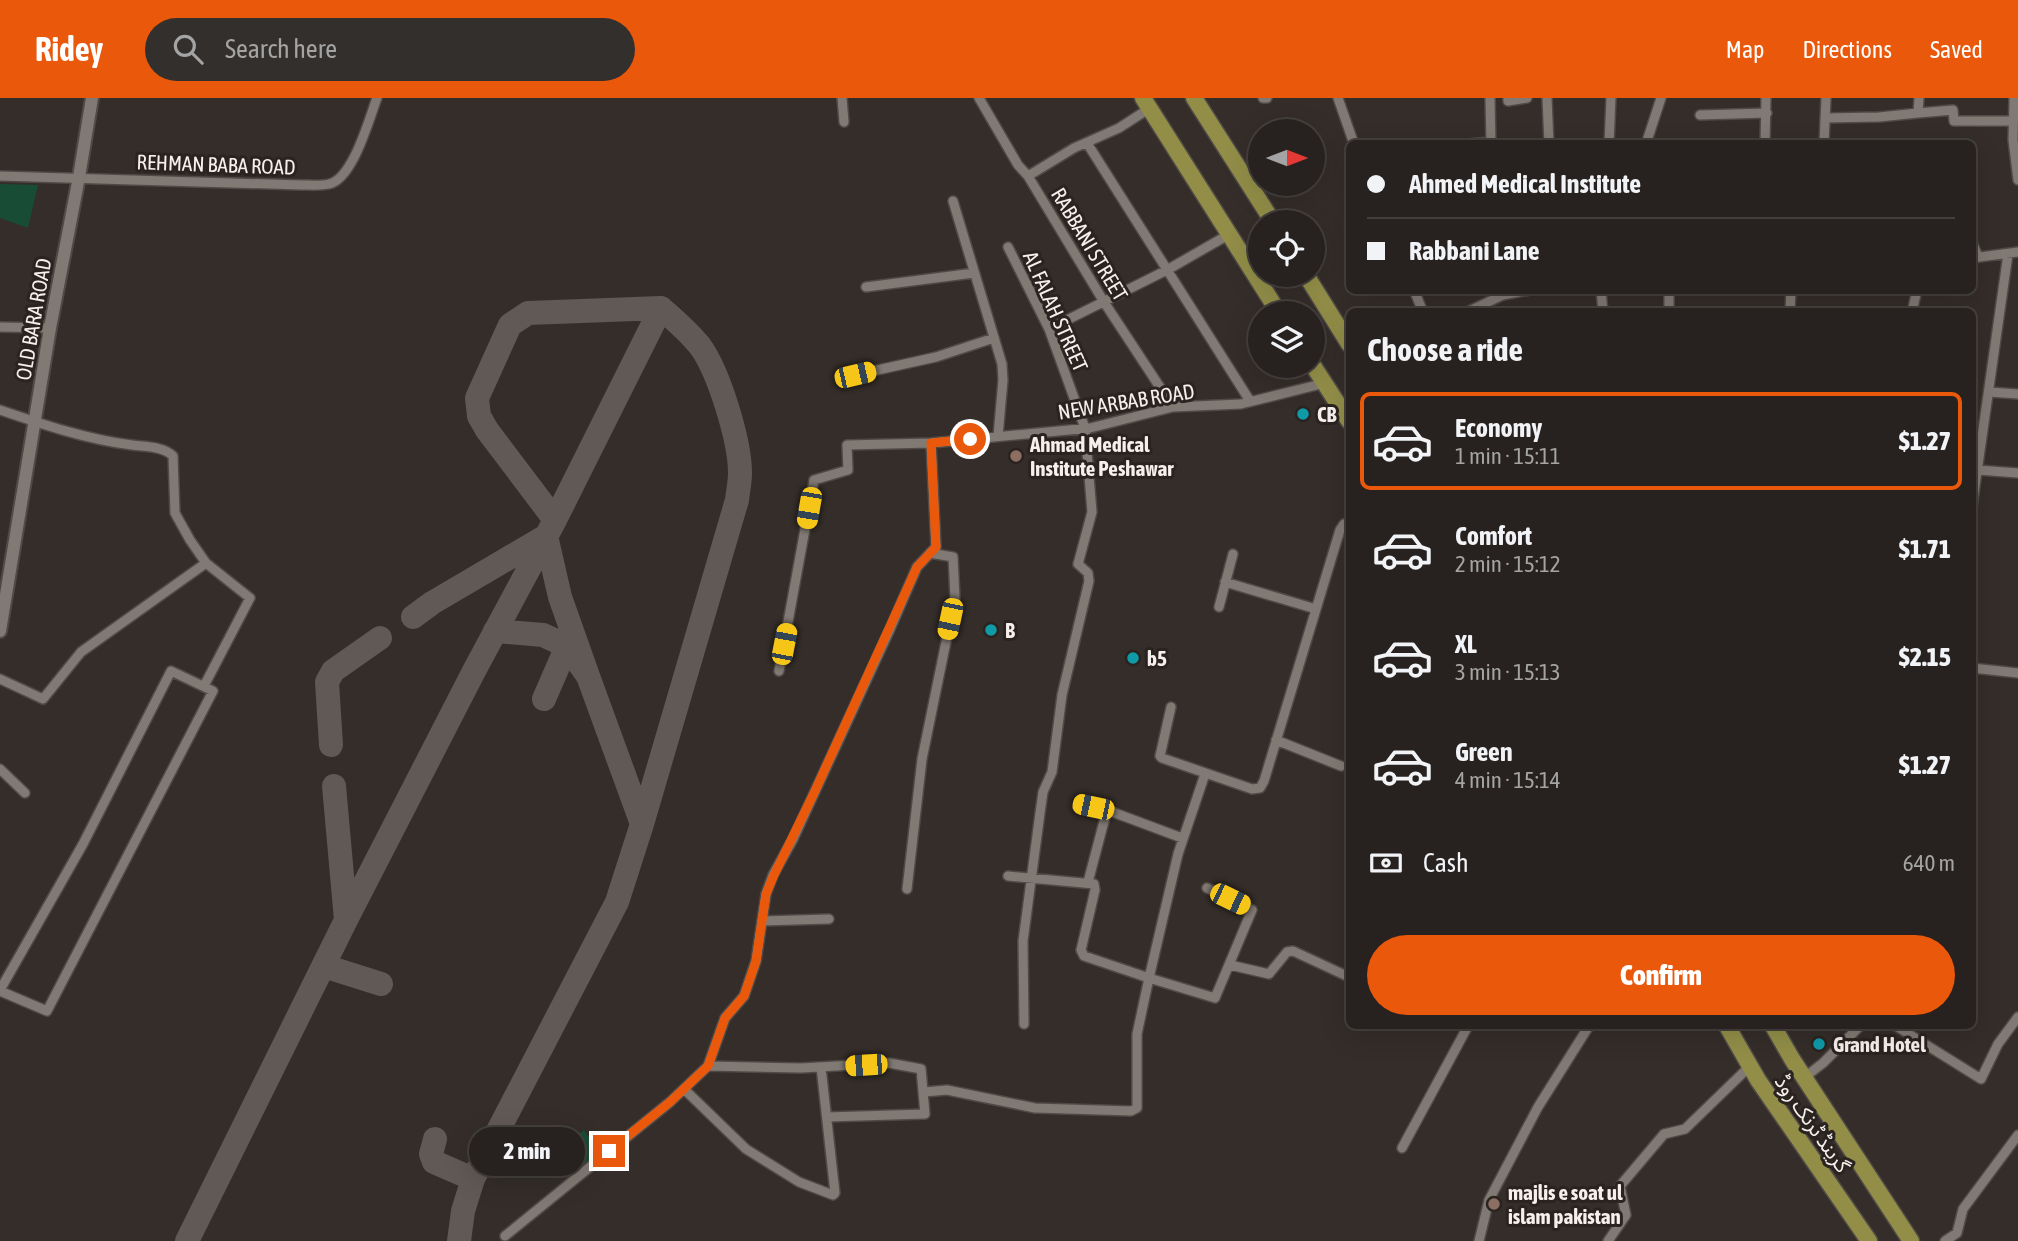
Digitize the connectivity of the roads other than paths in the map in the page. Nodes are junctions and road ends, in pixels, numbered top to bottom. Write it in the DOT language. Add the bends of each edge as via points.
graph roads {
  1 [pos="92,98"];
  2 [pos="377,98"];
  3 [pos="842,98"];
  4 [pos="979,98"];
  5 [pos="1194,98"];
  6 [pos="1338,98"];
  7 [pos="1490,98"];
  8 [pos="1508,98"];
  9 [pos="1527,98"];
  10 [pos="1547,98"];
  11 [pos="1611,98"];
  12 [pos="1661,98"];
  13 [pos="1766,98"];
  14 [pos="1826,98"];
  15 [pos="1919,98"];
  16 [pos="2014,98"];
  17 [pos="1147,103"];
  18 [pos="1767,113"];
  19 [pos="1918,113"];
  20 [pos="1700,115"];
  21 [pos="1825,118"];
  22 [pos="2013,121"];
  23 [pos="844,122"];
  24 [pos="1353,140"];
  25 [pos="1491,140"];
  26 [pos="1549,140"];
  27 [pos="1609,140"];
  28 [pos="1647,140"];
  29 [pos="1765,140"];
  30 [pos="1824,140"];
  31 [pos="2016,140"];
  32 [pos="1087,143"];
  33 [pos="0,176"];
  34 [pos="1028,176"];
  35 [pos="79,177"];
  36 [pos="2018,180"];
  37 [pos="953,201"];
  38 [pos="1265,210"];
  39 [pos="1228,235"];
  40 [pos="1008,247"];
  41 [pos="2013,253"];
  42 [pos="1976,258"];
  43 [pos="1167,270"];
  44 [pos="974,273"];
  45 [pos="866,287"];
  46 [pos="1313,287"];
  47 [pos="1508,294"];
  48 [pos="1271,301"];
  49 [pos="1104,302"];
  50 [pos="1475,308"];
  51 [pos="0,327"];
  52 [pos="50,328"];
  53 [pos="1049,330"];
  54 [pos="994,338"];
  55 [pos="1346,339"];
  56 [pos="855,375"];
  57 [pos="1322,378"];
  58 [pos="1325,383"];
  59 [pos="1989,392"];
  60 [pos="2018,394"];
  61 [pos="1250,401"];
  62 [pos="1172,407"];
  63 [pos="0,410"];
  64 [pos="1346,416"];
  65 [pos="34,422"];
  66 [pos="1085,428"];
  67 [pos="998,436"];
  68 [pos="931,443"];
  69 [pos="1978,470"];
  70 [pos="2018,473"];
  71 [pos="1976,482"];
  72 [pos="1346,524"];
  73 [pos="930,553"];
  74 [pos="1233,554"];
  75 [pos="206,563"];
  76 [pos="1225,582"];
  77 [pos="1219,607"];
  78 [pos="1316,609"];
  79 [pos="0,631"];
  80 [pos="1976,668"];
  81 [pos="779,671"];
  82 [pos="2018,673"];
  83 [pos="0,679"];
  84 [pos="204,686"];
  85 [pos="1171,707"];
  86 [pos="1276,740"];
  87 [pos="1341,766"];
  88 [pos="0,769"];
  89 [pos="1205,774"];
  90 [pos="26,793"];
  91 [pos="1079,804"];
  92 [pos="1107,810"];
  93 [pos="1182,838"];
  94 [pos="1008,876"];
  95 [pos="1032,877"];
  96 [pos="1088,882"];
  97 [pos="1207,888"];
  98 [pos="907,889"];
  99 [pos="829,919"];
  100 [pos="762,921"];
  101 [pos="1230,965"];
  102 [pos="1346,976"];
  103 [pos="1149,978"];
  104 [pos="0,991"];
  105 [pos="2018,1017"];
  106 [pos="1024,1024"];
  107 [pos="1466,1029"];
  108 [pos="1586,1029"];
  109 [pos="1729,1029"];
  110 [pos="1775,1029"];
  111 [pos="1857,1029"];
  112 [pos="1901,1029"];
  113 [pos="708,1066"];
  114 [pos="1750,1066"];
  115 [pos="821,1067"];
  116 [pos="1805,1077"];
  117 [pos="684,1089"];
  118 [pos="924,1092"];
  119 [pos="827,1117"];
  120 [pos="2018,1135"];
  121 [pos="1402,1148"];
  122 [pos="505,1236"];
  123 [pos="1479,1241"];
  124 [pos="1608,1241"];
  125 [pos="1869,1241"];
  126 [pos="1911,1241"];
  127 [pos="1945,1241"];
  1 -- 35 [label="street, OLD BARA ROAD"];
  2 -- 35 [label="street, REHMAN BABA ROAD" via="352,163 332,184"];
  3 -- 23 [label="street"];
  4 -- 34 [label="street, RABBANI STREET"];
  5 -- 38 [label="highway"];
  6 -- 24 [label="street"];
  7 -- 25 [label="street"];
  8 -- 9 [label="street"];
  10 -- 26 [label="street"];
  11 -- 27 [label="street"];
  12 -- 28 [label="street"];
  13 -- 18 [label="street"];
  14 -- 21 [label="street"];
  15 -- 19 [label="street"];
  16 -- 22 [label="street"];
  17 -- 32 [label="street" via="1119,128"];
  17 -- 39 [label="highway"];
  18 -- 20 [label="street"];
  18 -- 29 [label="street"];
  19 -- 21 [label="street"];
  19 -- 22 [label="street" via="1954,110 1954,121"];
  21 -- 30 [label="street"];
  22 -- 31 [label="street"];
  31 -- 36 [label="street"];
  32 -- 34 [label="street"];
  32 -- 43 [label="street"];
  33 -- 35 [label="street, REHMAN BABA ROAD"];
  34 -- 49 [label="street, RABBANI STREET"];
  35 -- 52 [label="street, OLD BARA ROAD"];
  37 -- 44 [label="street"];
  39 -- 43 [label="street"];
  39 -- 48 [label="highway"];
  40 -- 53 [label="street, AL FALAH STREET"];
  41 -- 42 [label="street"];
  41 -- 59 [label="street"];
  43 -- 49 [label="street"];
  43 -- 61 [label="street"];
  44 -- 45 [label="street"];
  44 -- 54 [label="street"];
  46 -- 55 [label="highway"];
  47 -- 50 [label="street"];
  49 -- 53 [label="street"];
  49 -- 62 [label="street, RABBANI STREET"];
  51 -- 52 [label="street"];
  52 -- 65 [label="street, OLD BARA ROAD"];
  53 -- 66 [label="street, AL FALAH STREET"];
  54 -- 56 [label="street"];
  54 -- 67 [label="street" via="1003,380"];
  57 -- 58 [label="highway"];
  58 -- 61 [label="street, NEW ARBAB ROAD"];
  58 -- 64 [label="highway"];
  59 -- 60 [label="street"];
  59 -- 69 [label="street"];
  61 -- 62 [label="street, NEW ARBAB ROAD"];
  62 -- 66 [label="street, NEW ARBAB ROAD"];
  63 -- 65 [label="street"];
  65 -- 75 [label="street" via="167,450 173,456 176,513"];
  65 -- 79 [label="street, OLD BARA ROAD"];
  66 -- 67 [label="street, NEW ARBAB ROAD"];
  66 -- 95 [label="street, AL FALAH STREET" via="1092,512 1078,564 1090,581 1062,695 1052,772 1042,792"];
  67 -- 68 [label="street, NEW ARBAB ROAD"];
  68 -- 73 [label="street" via="936,547"];
  68 -- 81 [label="street, NEW ARBAB ROAD" via="847,445 848,470 814,480"];
  69 -- 70 [label="street"];
  69 -- 71 [label="street"];
  72 -- 78 [label="street" via="1340,530"];
  73 -- 98 [label="street" via="953,556 955,598 922,759"];
  73 -- 100 [label="street" via="917,567 774,875"];
  74 -- 76 [label="street"];
  75 -- 83 [label="street" via="81,652 43,699"];
  75 -- 84 [label="street" via="250,598"];
  76 -- 77 [label="street"];
  76 -- 78 [label="street"];
  78 -- 86 [label="street"];
  80 -- 82 [label="street"];
  84 -- 104 [label="street" via="171,671 83,844"];
  84 -- 104 [label="street" via="213,691 47,1011"];
  85 -- 89 [label="street" via="1161,757"];
  86 -- 87 [label="street"];
  86 -- 89 [label="street" via="1260,788"];
  88 -- 90 [label="street"];
  89 -- 93 [label="street"];
  91 -- 92 [label="street"];
  92 -- 93 [label="street"];
  92 -- 96 [label="street"];
  93 -- 103 [label="street"];
  94 -- 95 [label="street"];
  95 -- 96 [label="street"];
  95 -- 106 [label="street" via="1023,941"];
  96 -- 103 [label="street" via="1095,890 1081,950 1084,956"];
  97 -- 101 [label="street" via="1252,910"];
  99 -- 100 [label="street"];
  100 -- 113 [label="street" via="756,961 744,996 725,1018"];
  101 -- 102 [label="street" via="1269,974 1290,950"];
  101 -- 103 [label="street" via="1215,998"];
  103 -- 118 [label="street" via="1137,1034 1138,1104 1133,1111 1035,1108 947,1090"];
  105 -- 112 [label="street" via="1981,1079"];
  107 -- 121 [label="street"];
  108 -- 123 [label="street" via="1489,1199"];
  109 -- 114 [label="highway, گرینڈ ٹرنک روڈ"];
  110 -- 116 [label="highway, گرینڈ ٹرنک روڈ"];
  111 -- 116 [label="street"];
  113 -- 115 [label="street"];
  113 -- 117 [label="street"];
  114 -- 124 [label="street" via="1685,1129 1664,1134 1620,1186 1626,1215"];
  114 -- 125 [label="highway, گرینڈ ٹرنک روڈ"];
  115 -- 118 [label="street" via="889,1063 920,1068"];
  115 -- 119 [label="street"];
  116 -- 126 [label="highway, گرینڈ ٹرنک روڈ"];
  117 -- 119 [label="street" via="746,1149 799,1182 833,1195"];
  117 -- 122 [label="street"];
  118 -- 119 [label="street" via="925,1114"];
  120 -- 127 [label="street" via="1963,1209 1957,1233"];
}
